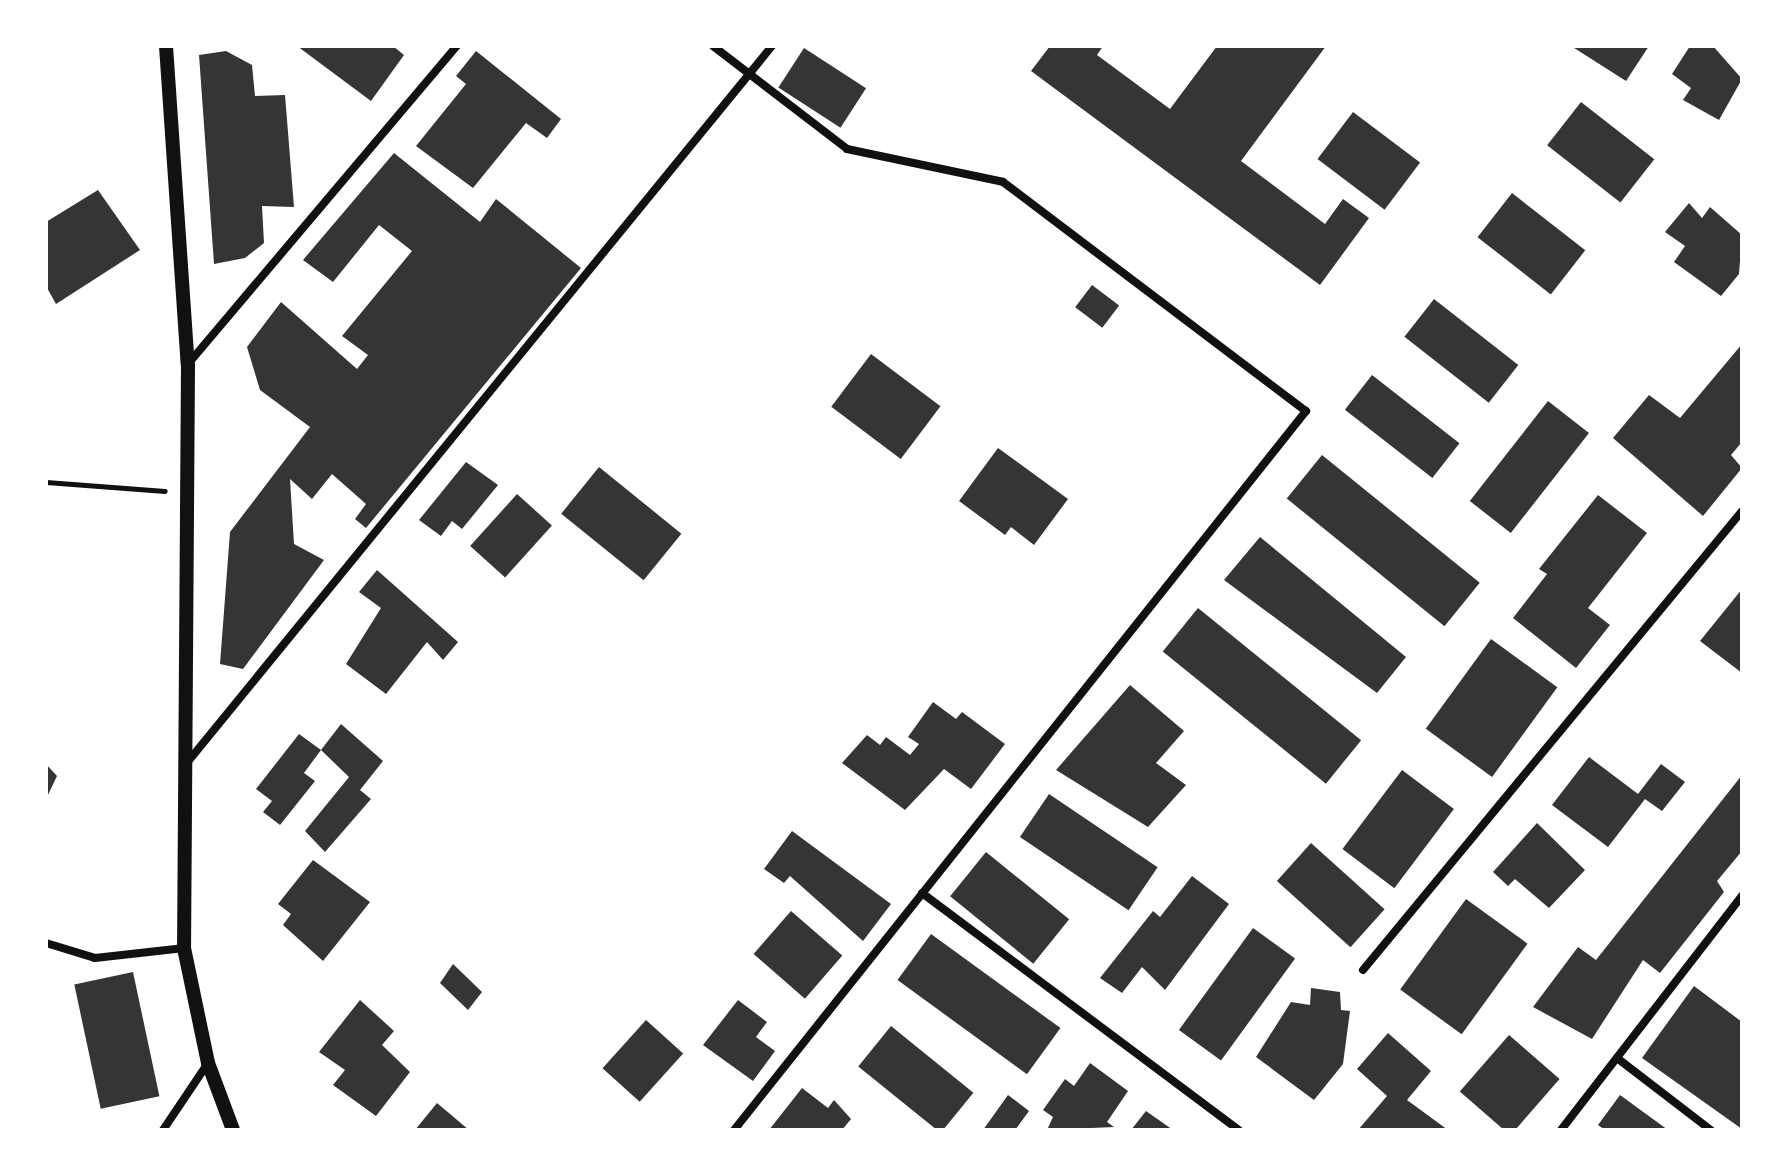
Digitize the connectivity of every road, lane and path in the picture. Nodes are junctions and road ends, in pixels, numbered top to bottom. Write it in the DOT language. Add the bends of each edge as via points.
graph roads {
  1 [pos="166,46"];
  2 [pos="457,46"];
  3 [pos="713,46"];
  4 [pos="772,46"];
  5 [pos="748,76"];
  6 [pos="188,365"];
  7 [pos="46,482"];
  8 [pos="187,492"];
  9 [pos="1742,511"];
  10 [pos="185,766"];
  11 [pos="922,893"];
  12 [pos="1742,896"];
  13 [pos="46,943"];
  14 [pos="184,948"];
  15 [pos="1363,970"];
  16 [pos="1617,1058"];
  17 [pos="208,1063"];
  18 [pos="163,1130"];
  19 [pos="233,1130"];
  20 [pos="734,1130"];
  21 [pos="1239,1130"];
  22 [pos="1561,1130"];
  23 [pos="1711,1130"];
  1 -- 6 [label="street"];
  2 -- 6 [label="street"];
  3 -- 5 [label="street"];
  4 -- 5 [label="street"];
  5 -- 10 [label="street"];
  5 -- 11 [label="street" via="847,149 1003,182 1306,411"];
  6 -- 8 [label="street"];
  7 -- 8 [label="path"];
  8 -- 10 [label="street"];
  9 -- 15 [label="street"];
  10 -- 14 [label="street"];
  11 -- 20 [label="street"];
  11 -- 21 [label="street"];
  12 -- 16 [label="street"];
  13 -- 14 [label="street" via="95,958"];
  14 -- 17 [label="street"];
  16 -- 22 [label="street"];
  16 -- 23 [label="street"];
  17 -- 18 [label="street"];
  17 -- 19 [label="street"];
}
